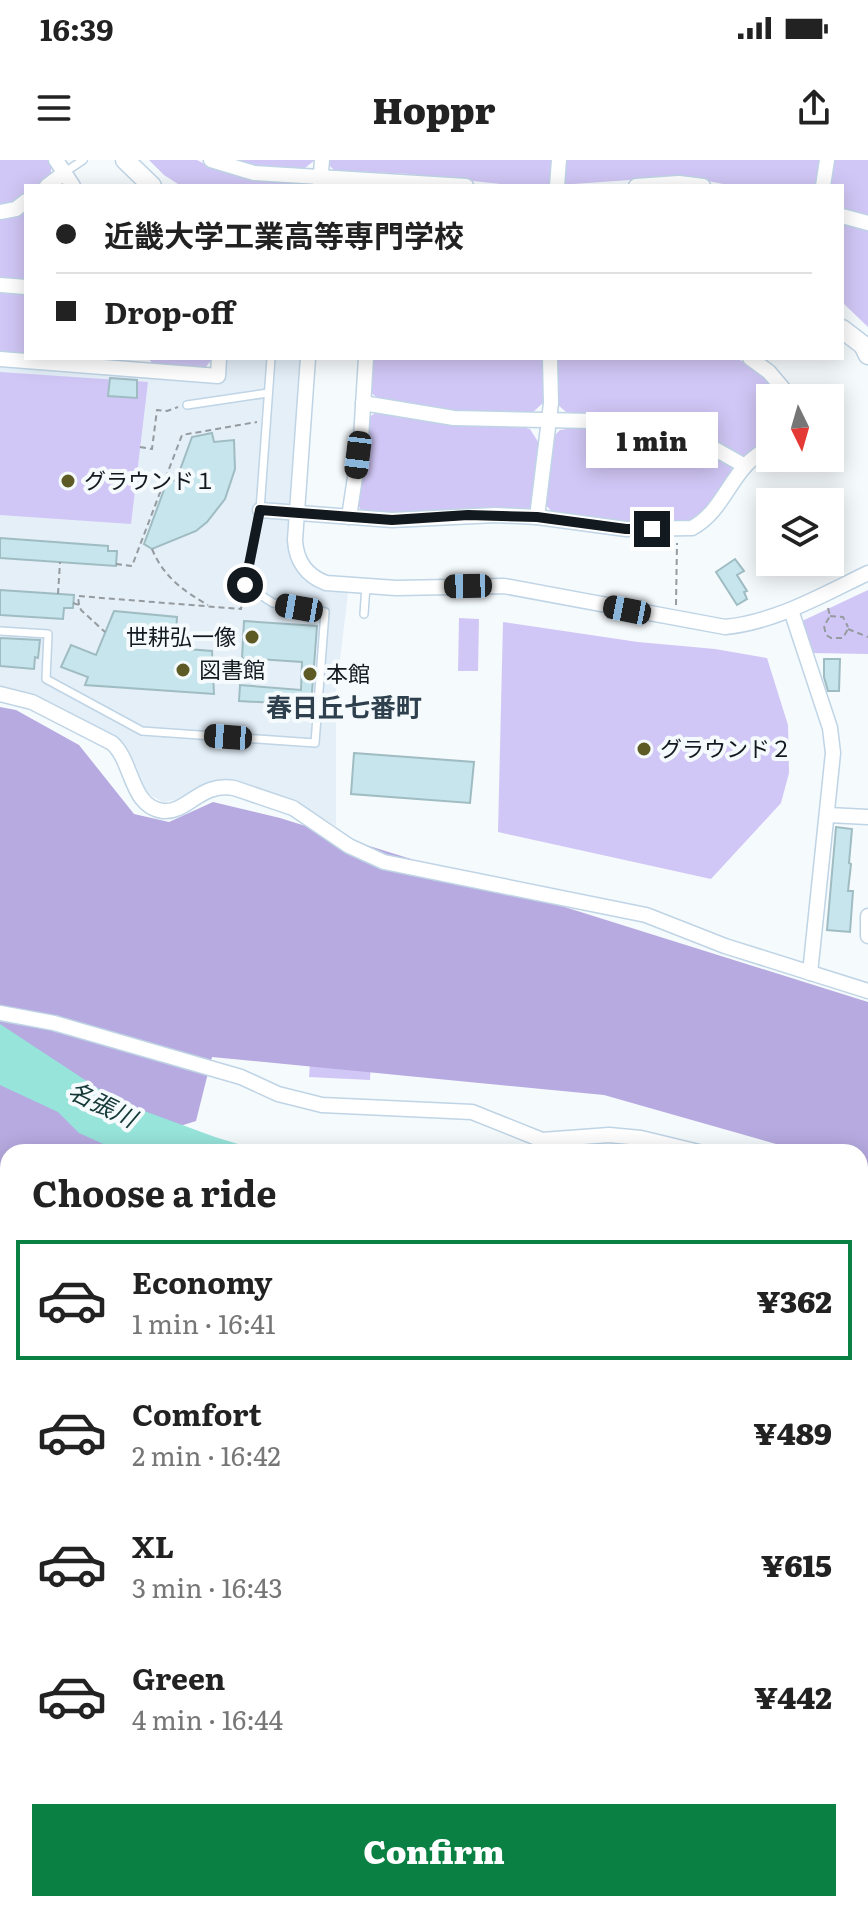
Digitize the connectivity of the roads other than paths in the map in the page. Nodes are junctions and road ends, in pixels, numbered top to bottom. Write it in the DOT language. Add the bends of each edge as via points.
graph roads {
  1 [pos="56,160"];
  2 [pos="83,160"];
  3 [pos="125,160"];
  4 [pos="211,160"];
  5 [pos="322,160"];
  6 [pos="559,160"];
  7 [pos="827,160"];
  8 [pos="68,180"];
  9 [pos="321,181"];
  10 [pos="150,184"];
  11 [pos="408,184"];
  12 [pos="557,184"];
  13 [pos="665,184"];
  14 [pos="687,184"];
  15 [pos="823,184"];
  16 [pos="24,203"];
  17 [pos="0,212"];
  18 [pos="844,217"];
  19 [pos="868,223"];
  20 [pos="0,285"];
  21 [pos="24,287"];
  22 [pos="844,330"];
  23 [pos="866,347"];
  24 [pos="0,359"];
  25 [pos="24,360"];
  26 [pos="28,360"];
  27 [pos="219,360"];
  28 [pos="271,360"];
  29 [pos="308,360"];
  30 [pos="366,360"];
  31 [pos="550,360"];
  32 [pos="753,360"];
  33 [pos="140,364"];
  34 [pos="779,384"];
  35 [pos="268,393"];
  36 [pos="363,403"];
  37 [pos="187,405"];
  38 [pos="549,420"];
  39 [pos="756,457"];
  40 [pos="745,466"];
  41 [pos="260,510"];
  42 [pos="296,513"];
  43 [pos="349,517"];
  44 [pos="537,517"];
  45 [pos="868,573"];
  46 [pos="366,586"];
  47 [pos="791,610"];
  48 [pos="364,614"];
  49 [pos="0,631"];
  50 [pos="0,694"];
  51 [pos="828,815"];
  52 [pos="868,817"];
  53 [pos="868,916"];
  54 [pos="868,936"];
  55 [pos="810,973"];
  56 [pos="868,991"];
  57 [pos="0,1013"];
  58 [pos="666,1144"];
  1 -- 8 [label="street"];
  2 -- 8 [label="lane"];
  3 -- 10 [label="street"];
  4 -- 9 [label="street" via="254,173"];
  5 -- 9 [label="street"];
  6 -- 12 [label="street"];
  7 -- 15 [label="street"];
  9 -- 11 [label="street"];
  13 -- 14 [label="street"];
  16 -- 17 [label="street"];
  18 -- 19 [label="street"];
  20 -- 21 [label="street"];
  22 -- 23 [label="street"];
  24 -- 25 [label="street"];
  26 -- 33 [label="street"];
  27 -- 33 [label="street" via="218,376"];
  28 -- 35 [label="lane"];
  29 -- 42 [label="street"];
  30 -- 36 [label="street"];
  31 -- 38 [label="street"];
  32 -- 34 [label="street"];
  35 -- 37 [label="lane"];
  35 -- 41 [label="lane"];
  36 -- 38 [label="street" via="454,418"];
  36 -- 43 [label="street"];
  38 -- 40 [label="street" via="629,421 667,428"];
  38 -- 44 [label="street"];
  39 -- 40 [label="street"];
  40 -- 44 [label="street" via="721,501 692,528 626,529"];
  41 -- 42 [label="street"];
  41 -- 49 [label="lane" via="245,585 273,603 325,612 315,743 142,731 46,679 48,634"];
  42 -- 43 [label="street"];
  42 -- 46 [label="street" via="295,550 310,574 326,583"];
  43 -- 44 [label="street"];
  45 -- 47 [label="street"];
  46 -- 47 [label="street" via="504,586 713,627 757,622"];
  46 -- 48 [label="lane"];
  47 -- 51 [label="street" via="830,728"];
  50 -- 55 [label="street" via="32,702 112,743 122,753 142,799 155,808 173,810 206,790 234,788 293,808 349,846 384,862 646,915"];
  51 -- 52 [label="street"];
  51 -- 55 [label="street"];
  53 -- 54 [label="street"];
  55 -- 56 [label="street"];
  57 -- 58 [label="street" via="54,1023 322,1105 472,1112 542,1140 609,1135"];
}
